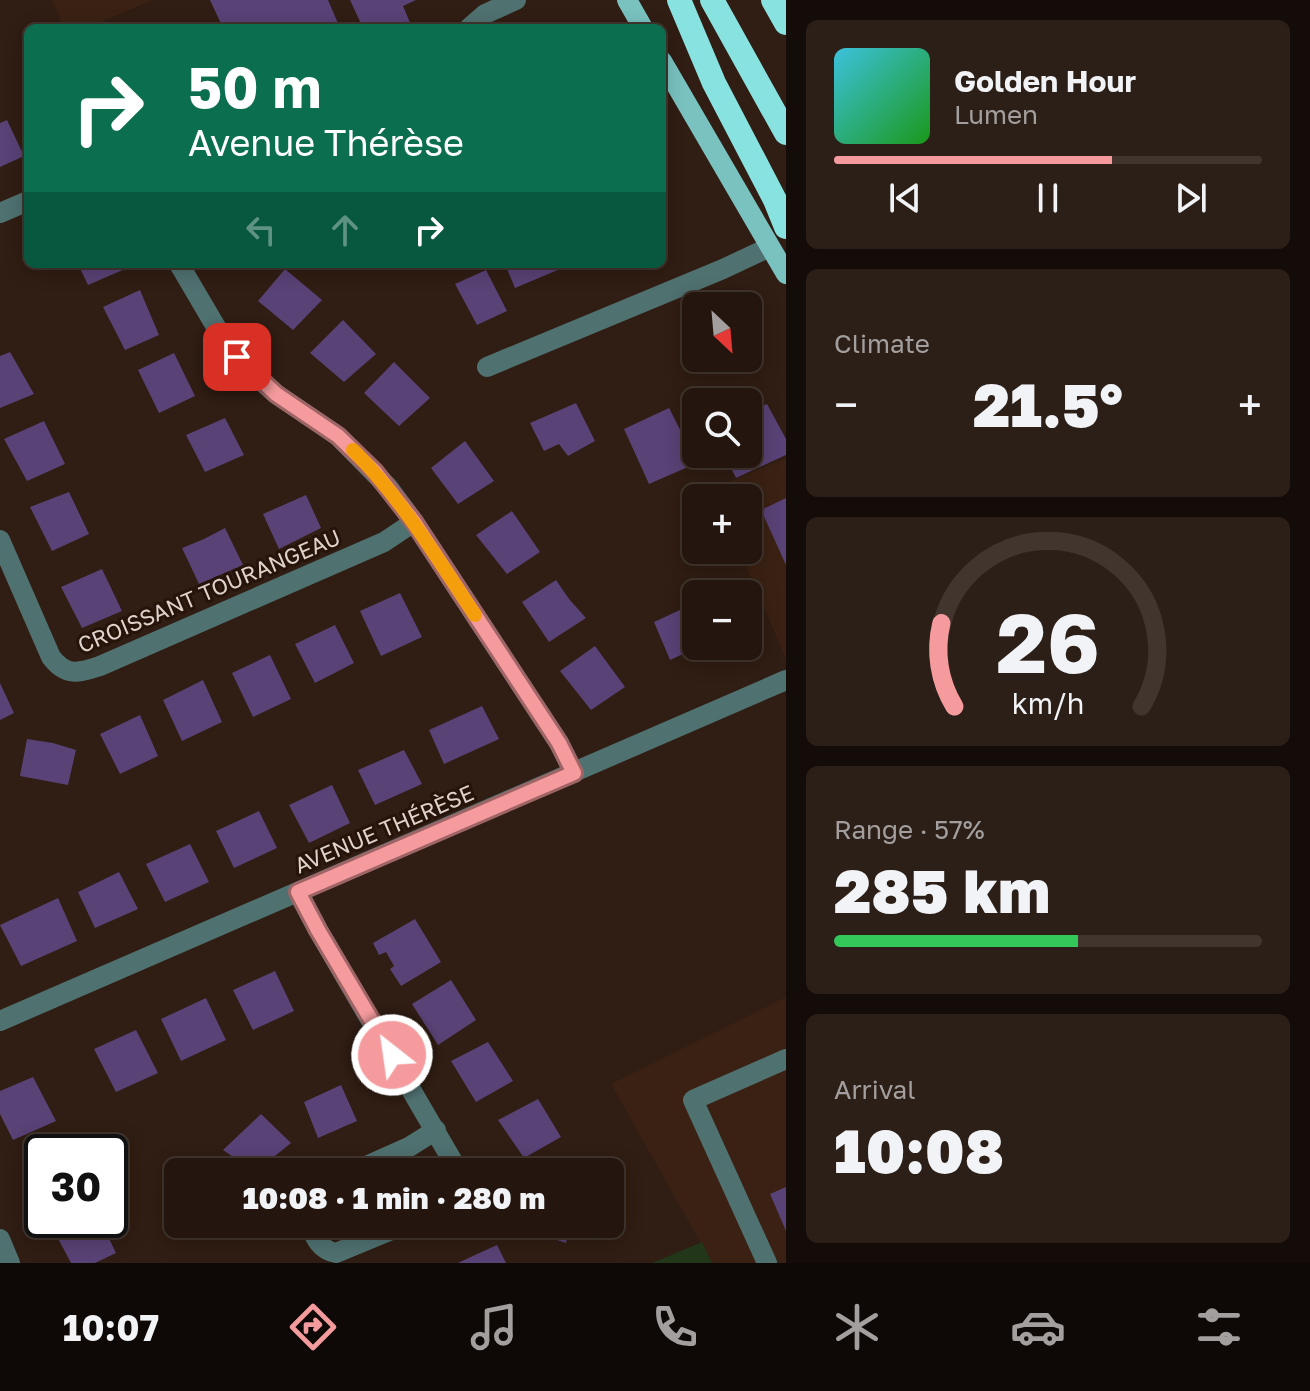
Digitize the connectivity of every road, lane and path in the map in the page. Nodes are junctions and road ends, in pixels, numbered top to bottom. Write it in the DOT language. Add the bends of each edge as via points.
graph roads {
  1 [pos="516,0"];
  2 [pos="627,0"];
  3 [pos="679,0"];
  4 [pos="712,0"];
  5 [pos="773,0"];
  6 [pos="786,23"];
  7 [pos="474,24"];
  8 [pos="641,24"];
  9 [pos="666,68"];
  10 [pos="786,133"];
  11 [pos="24,203"];
  12 [pos="0,213"];
  13 [pos="786,227"];
  14 [pos="770,247"];
  15 [pos="181,268"];
  16 [pos="786,274"];
  17 [pos="487,367"];
  18 [pos="414,522"];
  19 [pos="0,540"];
  20 [pos="786,680"];
  21 [pos="574,773"];
  22 [pos="298,892"];
  23 [pos="0,1021"];
  24 [pos="786,1059"];
  25 [pos="436,1130"];
  26 [pos="384,1158"];
  27 [pos="451,1158"];
  28 [pos="316,1238"];
  29 [pos="372,1238"];
  30 [pos="0,1239"];
  31 [pos="10,1263"];
  32 [pos="767,1263"];
  1 -- 7 [label="street"];
  2 -- 8 [label="main road"];
  3 -- 13 [label="highway"];
  4 -- 10 [label="highway"];
  5 -- 6 [label="highway"];
  9 -- 14 [label="main road"];
  11 -- 12 [label="street"];
  14 -- 16 [label="main road"];
  14 -- 17 [label="street"];
  15 -- 18 [label="street" via="226,344 248,369 338,436"];
  18 -- 19 [label="street, CROISSANT TOURANGEAU" via="384,542 100,666 74,672 51,657"];
  18 -- 21 [label="street"];
  20 -- 21 [label="street, AVENUE THÉRÈSE"];
  21 -- 22 [label="street, AVENUE THÉRÈSE"];
  22 -- 23 [label="street, AVENUE THÉRÈSE"];
  22 -- 25 [label="street"];
  24 -- 32 [label="street" via="693,1100"];
  25 -- 26 [label="street"];
  25 -- 27 [label="street"];
  28 -- 29 [label="street" via="321,1247 336,1253"];
  30 -- 31 [label="street"];
}
